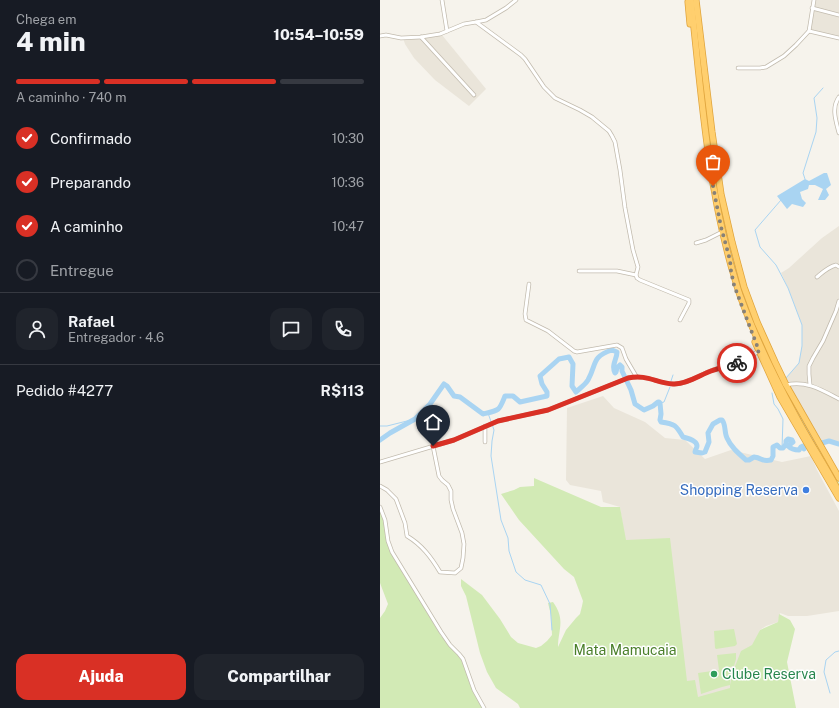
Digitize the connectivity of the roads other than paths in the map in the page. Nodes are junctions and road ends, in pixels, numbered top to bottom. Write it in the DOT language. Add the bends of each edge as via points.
graph roads {
  1 [pos="442,0"];
  2 [pos="516,0"];
  3 [pos="688,0"];
  4 [pos="691,0"];
  5 [pos="696,0"];
  6 [pos="814,0"];
  7 [pos="812,8"];
  8 [pos="839,15"];
  9 [pos="476,22"];
  10 [pos="447,31"];
  11 [pos="809,31"];
  12 [pos="380,36"];
  13 [pos="421,37"];
  14 [pos="839,38"];
  15 [pos="738,68"];
  16 [pos="701,88"];
  17 [pos="474,95"];
  18 [pos="839,98"];
  19 [pos="839,133"];
  20 [pos="722,232"];
  21 [pos="696,243"];
  22 [pos="730,260"];
  23 [pos="839,267"];
  24 [pos="579,271"];
  25 [pos="636,275"];
  26 [pos="817,277"];
  27 [pos="529,284"];
  28 [pos="839,301"];
  29 [pos="838,311"];
  30 [pos="680,320"];
  31 [pos="759,351"];
  32 [pos="636,376"];
  33 [pos="786,385"];
  34 [pos="810,385"];
  35 [pos="839,399"];
  36 [pos="485,426"];
  37 [pos="484,442"];
  38 [pos="433,446"];
  39 [pos="380,462"];
  40 [pos="839,478"];
  41 [pos="380,486"];
  42 [pos="839,492"];
  43 [pos="839,498"];
  44 [pos="380,507"];
  45 [pos="484,708"];
  1 -- 10 [label="street"];
  2 -- 9 [label="street" via="486,20"];
  3 -- 16 [label="highway"];
  4 -- 16 [label="highway"];
  5 -- 33 [label="highway" via="721,194 744,287"];
  6 -- 7 [label="street"];
  7 -- 8 [label="street"];
  7 -- 11 [label="street"];
  9 -- 10 [label="street"];
  9 -- 25 [label="street" via="526,59 544,87 555,98 592,117 609,131 615,142 619,163 625,208 638,267"];
  10 -- 13 [label="street"];
  11 -- 14 [label="street"];
  11 -- 15 [label="street" via="784,56 766,67"];
  12 -- 13 [label="street"];
  13 -- 17 [label="street"];
  16 -- 20 [label="highway" via="708,152"];
  18 -- 19 [label="street" via="834,113"];
  20 -- 21 [label="street"];
  20 -- 22 [label="highway"];
  22 -- 31 [label="highway" via="734,285"];
  22 -- 42 [label="highway" via="759,344 794,414"];
  23 -- 26 [label="street" via="830,267"];
  24 -- 25 [label="street" via="617,271"];
  25 -- 30 [label="street" via="640,280 689,300"];
  27 -- 32 [label="street" via="526,320 548,331 577,352 617,345 622,348"];
  28 -- 29 [label="street"];
  29 -- 34 [label="street" via="809,366"];
  31 -- 32 [label="street" via="732,365 677,384"];
  31 -- 43 [label="highway" via="780,397"];
  32 -- 36 [label="street" via="548,410"];
  33 -- 34 [label="street"];
  33 -- 40 [label="highway"];
  34 -- 35 [label="street"];
  36 -- 37 [label="street"];
  36 -- 38 [label="street"];
  38 -- 39 [label="street"];
  38 -- 41 [label="street" via="439,476 451,491 453,509 463,538 461,568 455,573 440,572 419,544 407,536 396,499"];
  44 -- 45 [label="street" via="392,552 441,632 463,659 474,690"];
}
